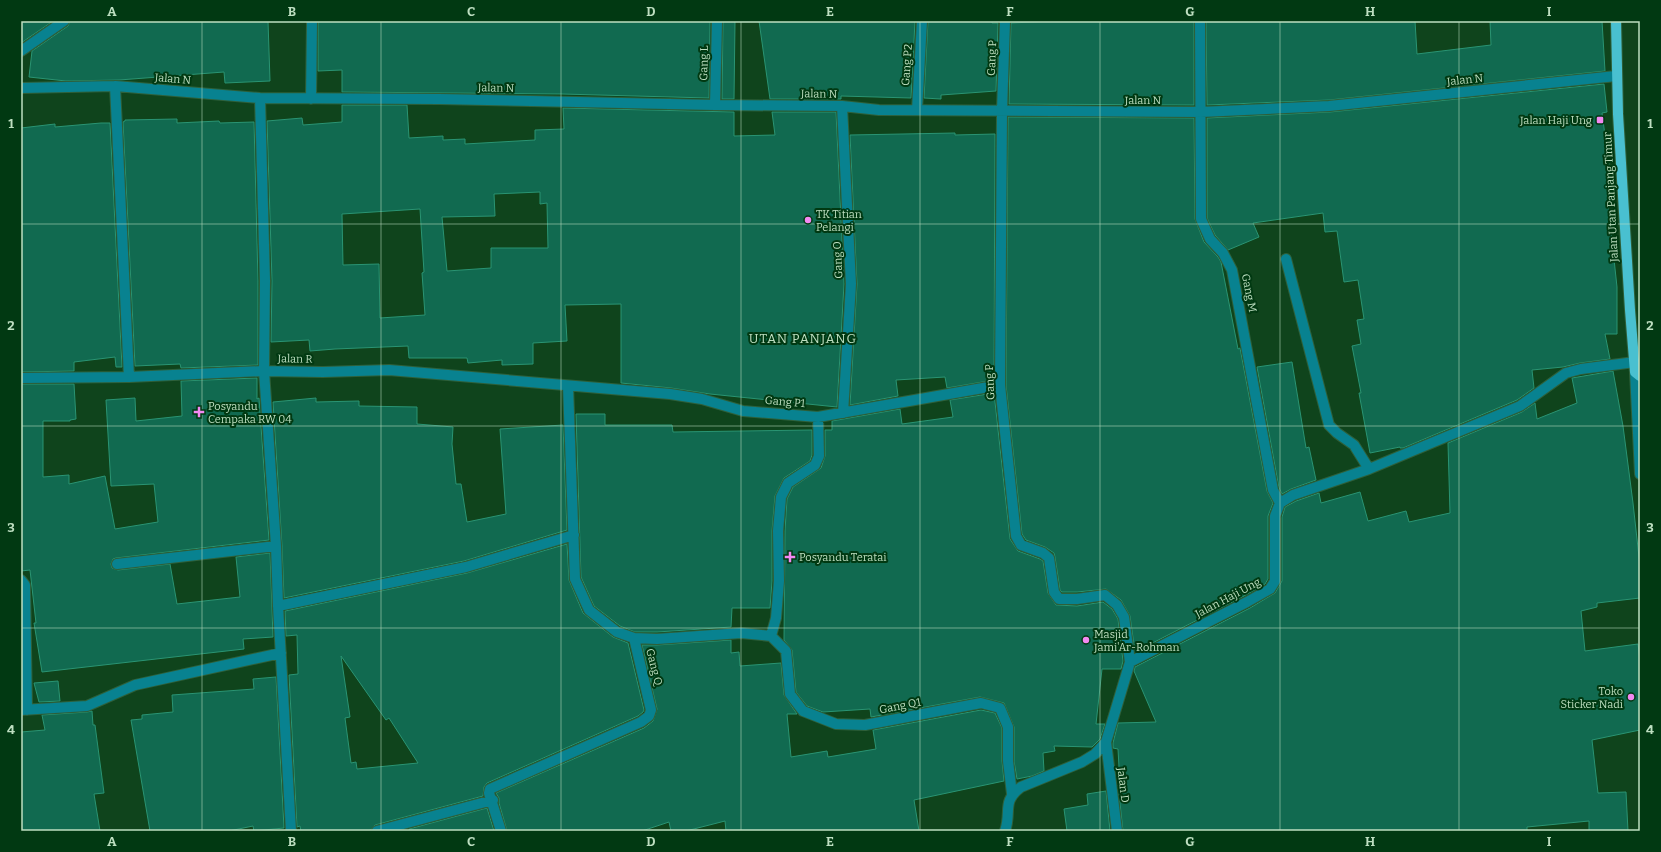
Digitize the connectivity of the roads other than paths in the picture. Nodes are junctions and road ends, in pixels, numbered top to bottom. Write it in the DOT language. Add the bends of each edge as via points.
graph roads {
  1 [pos="64,21"];
  2 [pos="312,21"];
  3 [pos="717,21"];
  4 [pos="922,21"];
  5 [pos="1005,21"];
  6 [pos="1200,21"];
  7 [pos="1616,21"];
  8 [pos="21,51"];
  9 [pos="1616,76"];
  10 [pos="115,86"];
  11 [pos="21,88"];
  12 [pos="260,98"];
  13 [pos="311,99"];
  14 [pos="715,105"];
  15 [pos="842,106"];
  16 [pos="916,110"];
  17 [pos="1002,111"];
  18 [pos="1201,112"];
  19 [pos="1286,259"];
  20 [pos="1636,370"];
  21 [pos="264,371"];
  22 [pos="129,377"];
  23 [pos="21,378"];
  24 [pos="1000,385"];
  25 [pos="568,386"];
  26 [pos="843,413"];
  27 [pos="818,417"];
  28 [pos="1369,469"];
  29 [pos="1640,474"];
  30 [pos="1280,503"];
  31 [pos="574,535"];
  32 [pos="276,546"];
  33 [pos="117,564"];
  34 [pos="21,580"];
  35 [pos="278,606"];
  36 [pos="771,636"];
  37 [pos="634,638"];
  38 [pos="282,652"];
  39 [pos="1130,662"];
  40 [pos="24,710"];
  41 [pos="1106,742"];
  42 [pos="1012,794"];
  43 [pos="493,800"];
  44 [pos="290,831"];
  45 [pos="377,831"];
  46 [pos="501,831"];
  47 [pos="1005,831"];
  48 [pos="1117,831"];
  1 -- 8 [label="street"];
  2 -- 13 [label="street"];
  3 -- 14 [label="street, Gang L"];
  4 -- 16 [label="street, Gang P2"];
  5 -- 17 [label="street, Gang P"];
  6 -- 18 [label="street, Gang M"];
  7 -- 9 [label="main road, Jalan Utan Panjang Timur"];
  9 -- 18 [label="street, Jalan N" via="1329,106"];
  9 -- 20 [label="main road, Jalan Utan Panjang Timur"];
  10 -- 11 [label="street, Jalan N"];
  10 -- 12 [label="street, Jalan N"];
  10 -- 22 [label="street"];
  12 -- 13 [label="street, Jalan N"];
  12 -- 21 [label="street" via="265,281"];
  13 -- 14 [label="street, Jalan N"];
  14 -- 15 [label="street, Jalan N"];
  15 -- 16 [label="street, Jalan N"];
  15 -- 26 [label="street, Gang O" via="851,284"];
  16 -- 17 [label="street, Jalan N"];
  17 -- 18 [label="street, Jalan N"];
  17 -- 24 [label="street, Gang P"];
  18 -- 30 [label="street, Gang M" via="1201,219 1210,239 1223,253 1232,270 1273,490"];
  19 -- 28 [label="street" via="1329,425 1354,445"];
  20 -- 28 [label="street" via="1580,369 1566,373 1520,406"];
  20 -- 29 [label="street"];
  21 -- 22 [label="street, Jalan R"];
  21 -- 25 [label="street, Jalan R" via="389,370"];
  21 -- 32 [label="street"];
  22 -- 23 [label="street, Jalan R"];
  24 -- 26 [label="street, Gang P1"];
  24 -- 39 [label="street, Gang P" via="1016,536 1021,545 1043,553 1049,558 1054,592 1059,599 1105,595 1117,605 1124,616"];
  25 -- 27 [label="street, Gang P1" via="670,394 702,399 743,411"];
  25 -- 31 [label="street, Gang Q"];
  26 -- 27 [label="street, Gang P1"];
  27 -- 36 [label="street" via="818,456 815,465 788,483 781,497 778,531 779,581 776,618"];
  28 -- 30 [label="street" via="1293,495"];
  30 -- 39 [label="street, Jalan Haji Ung" via="1274,516 1275,581 1270,589"];
  31 -- 35 [label="street" via="466,567"];
  31 -- 37 [label="street, Gang Q" via="575,580 590,610 617,632"];
  32 -- 33 [label="street"];
  32 -- 35 [label="street"];
  34 -- 40 [label="street" via="25,585"];
  35 -- 38 [label="street"];
  36 -- 37 [label="street" via="741,633 657,639"];
  36 -- 42 [label="street, Gang Q1" via="786,651 790,694 803,711 836,724 865,725 981,702 1000,708 1008,727 1008,761"];
  37 -- 43 [label="street, Gang Q" via="651,710 649,716 641,722 493,788 489,792"];
  38 -- 40 [label="street" via="135,686 87,706"];
  38 -- 44 [label="street"];
  39 -- 41 [label="street"];
  41 -- 42 [label="street" via="1095,754 1082,762 1020,787"];
  41 -- 48 [label="street, Jalan D"];
  42 -- 47 [label="street"];
  43 -- 45 [label="street"];
  43 -- 46 [label="street"];
}
